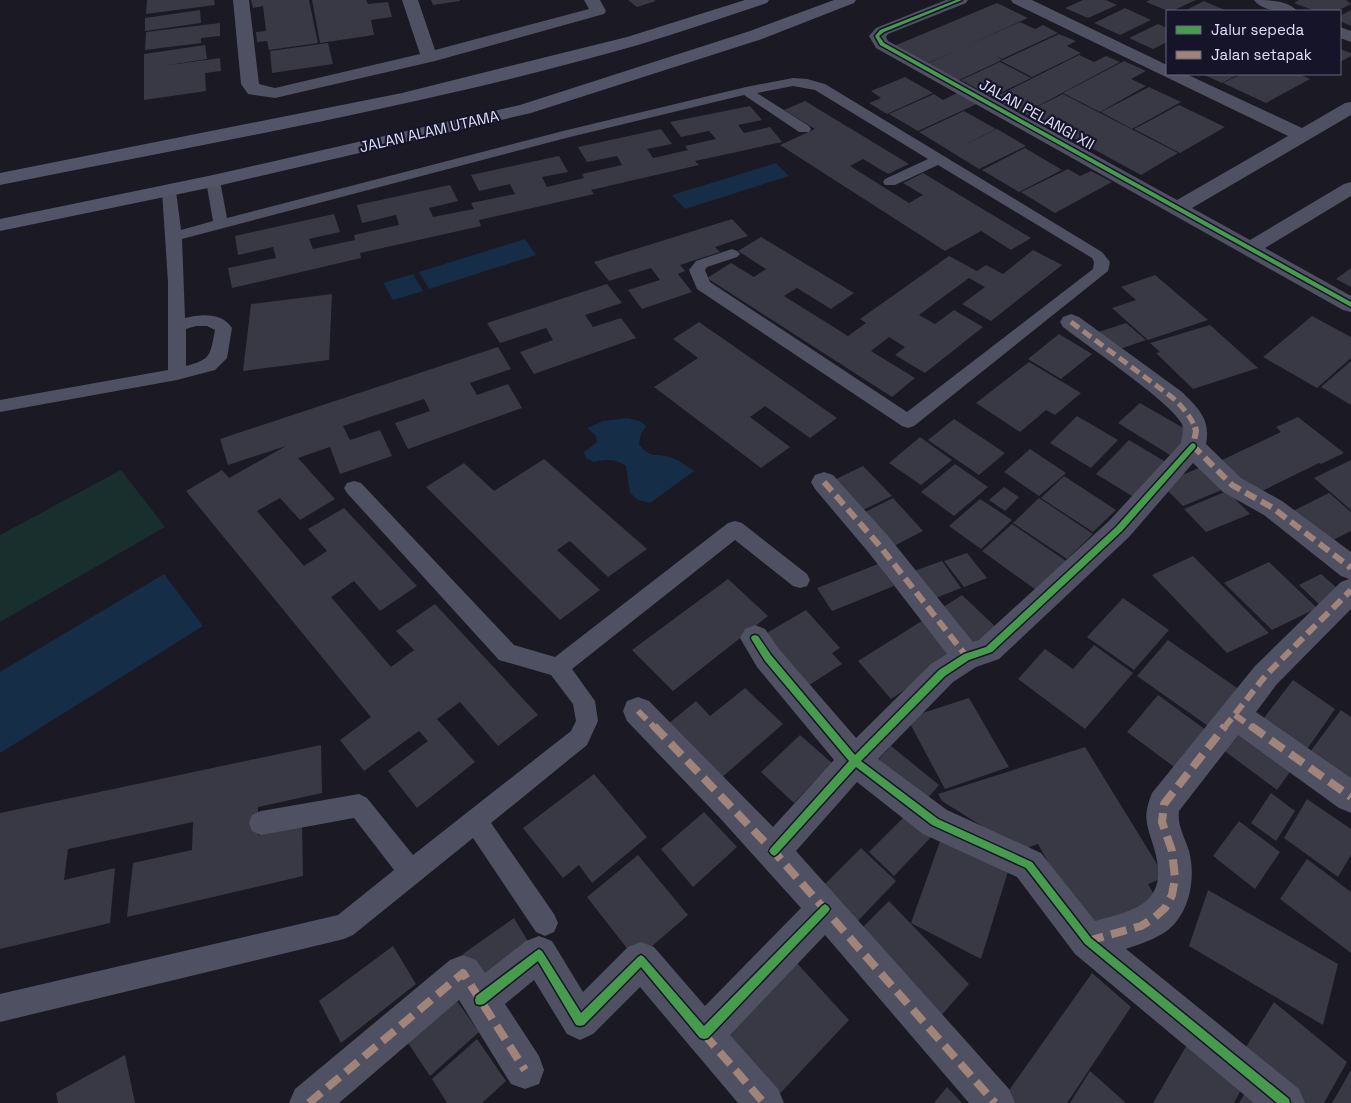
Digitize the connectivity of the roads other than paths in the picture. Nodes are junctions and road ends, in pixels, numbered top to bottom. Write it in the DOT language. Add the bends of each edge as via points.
graph roads {
  1 [pos="241,0"];
  2 [pos="410,0"];
  3 [pos="760,0"];
  4 [pos="848,0"];
  5 [pos="960,0"];
  6 [pos="1020,0"];
  7 [pos="1262,0"];
  8 [pos="595,6"];
  9 [pos="1287,10"];
  10 [pos="721,14"];
  11 [pos="756,35"];
  12 [pos="429,57"];
  13 [pos="1166,71"];
  14 [pos="1175,75"];
  15 [pos="746,91"];
  16 [pos="1351,106"];
  17 [pos="804,129"];
  18 [pos="1302,135"];
  19 [pos="939,159"];
  20 [pos="0,179"];
  21 [pos="213,181"];
  22 [pos="890,182"];
  23 [pos="1351,188"];
  24 [pos="169,191"];
  25 [pos="88,208"];
  26 [pos="1178,208"];
  27 [pos="0,212"];
  28 [pos="221,224"];
  29 [pos="0,225"];
  30 [pos="175,236"];
  31 [pos="1249,249"];
  32 [pos="732,254"];
  33 [pos="1351,305"];
  34 [pos="1072,322"];
  35 [pos="178,326"];
  36 [pos="177,374"];
  37 [pos="0,406"];
  38 [pos="1193,446"];
  39 [pos="824,482"];
  40 [pos="354,488"];
  41 [pos="1351,568"];
  42 [pos="800,580"];
  43 [pos="1351,590"];
  44 [pos="755,638"];
  45 [pos="967,657"];
  46 [pos="558,667"];
  47 [pos="638,711"];
  48 [pos="1235,715"];
  49 [pos="854,761"];
  50 [pos="1351,797"];
  51 [pos="475,821"];
  52 [pos="262,823"];
  53 [pos="774,851"];
  54 [pos="411,872"];
  55 [pos="826,910"];
  56 [pos="544,923"];
  57 [pos="1088,941"];
  58 [pos="480,1000"];
  59 [pos="0,1008"];
  60 [pos="704,1034"];
  61 [pos="525,1070"];
  62 [pos="309,1103"];
  63 [pos="764,1103"];
  64 [pos="995,1103"];
  65 [pos="1285,1103"];
  1 -- 12 [label="street" via="250,84 254,90 275,93"];
  2 -- 12 [label="street"];
  3 -- 10 [label="main road"];
  4 -- 11 [label="main road, JALAN ALAM UTAMA"];
  5 -- 26 [label="street, JALAN PELANGI XII" via="882,31 877,36 882,44"];
  6 -- 13 [label="street"];
  7 -- 9 [label="street"];
  8 -- 12 [label="street"];
  10 -- 11 [label="main road"];
  10 -- 20 [label="main road" via="571,58 402,98"];
  11 -- 21 [label="main road, JALAN ALAM UTAMA" via="525,109"];
  14 -- 18 [label="street"];
  15 -- 17 [label="lane"];
  15 -- 19 [label="lane" via="793,82 814,85"];
  15 -- 28 [label="lane"];
  16 -- 18 [label="street"];
  18 -- 26 [label="street"];
  19 -- 22 [label="lane"];
  19 -- 32 [label="lane" via="1097,255 1102,262 1100,271 908,422 703,284 697,270 701,264"];
  21 -- 24 [label="main road, JALAN ALAM UTAMA"];
  21 -- 28 [label="lane"];
  23 -- 31 [label="street"];
  24 -- 25 [label="main road, JALAN ALAM UTAMA"];
  24 -- 30 [label="lane"];
  25 -- 27 [label="main road" via="43,205"];
  25 -- 29 [label="main road, JALAN ALAM UTAMA"];
  26 -- 31 [label="street, JALAN PELANGI XII"];
  28 -- 30 [label="lane"];
  30 -- 35 [label="lane"];
  31 -- 33 [label="street, JALAN PELANGI XII"];
  34 -- 38 [label="street" via="1173,398 1193,420 1196,431"];
  35 -- 36 [label="lane"];
  35 -- 36 [label="lane" via="206,319 224,328 218,358 209,366"];
  36 -- 37 [label="lane"];
  38 -- 41 [label="street" via="1232,484 1273,508"];
  38 -- 45 [label="street" via="1119,529 989,650"];
  39 -- 45 [label="street" via="879,545"];
  40 -- 46 [label="lane" via="507,653"];
  42 -- 46 [label="lane" via="735,529"];
  43 -- 48 [label="street" via="1266,675"];
  44 -- 49 [label="street"];
  45 -- 49 [label="street" via="942,673"];
  46 -- 51 [label="lane" via="584,700 587,721 578,738"];
  47 -- 53 [label="street" via="702,773"];
  48 -- 50 [label="street"];
  48 -- 57 [label="street" via="1164,804 1162,821 1173,854 1176,886 1166,909 1144,925"];
  49 -- 53 [label="street"];
  49 -- 57 [label="street" via="935,822 1029,865"];
  51 -- 54 [label="lane"];
  51 -- 56 [label="lane"];
  52 -- 54 [label="lane" via="359,806"];
  53 -- 55 [label="street"];
  54 -- 59 [label="lane" via="344,926"];
  55 -- 60 [label="street"];
  55 -- 64 [label="street"];
  57 -- 65 [label="street"];
  58 -- 60 [label="street" via="539,954 580,1021 641,960"];
  58 -- 61 [label="street"];
  58 -- 62 [label="street" via="463,973"];
  60 -- 63 [label="street"];
}
